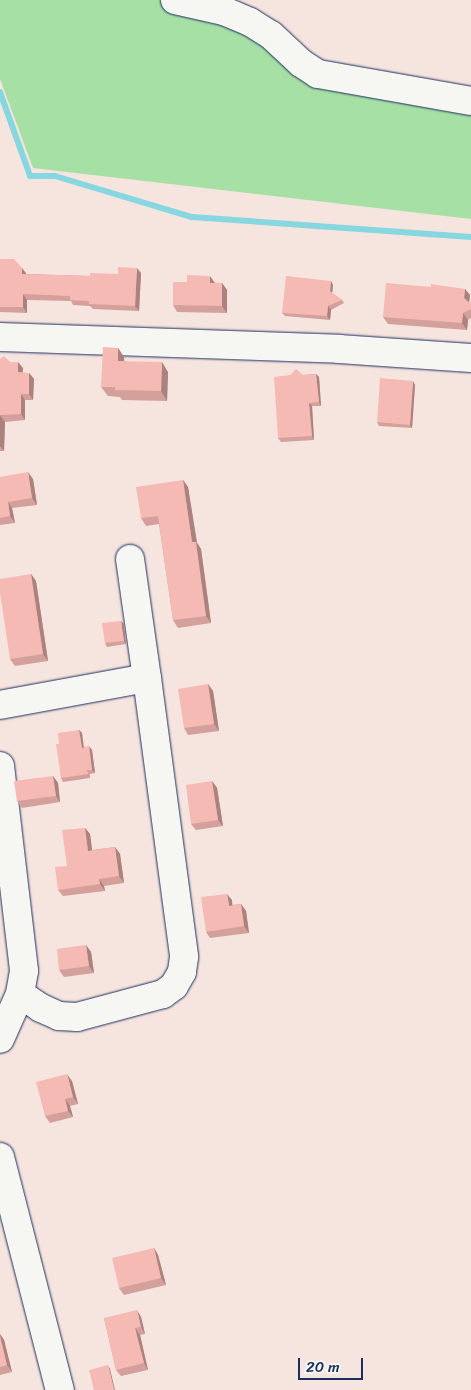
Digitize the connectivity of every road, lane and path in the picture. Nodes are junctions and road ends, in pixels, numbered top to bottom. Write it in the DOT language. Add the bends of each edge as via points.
graph roads {
  1 [pos="175,0"];
  2 [pos="471,101"];
  3 [pos="0,337"];
  4 [pos="471,358"];
  5 [pos="130,559"];
  6 [pos="147,678"];
  7 [pos="0,706"];
  8 [pos="0,766"];
  9 [pos="20,994"];
  10 [pos="0,1039"];
  11 [pos="0,1157"];
  12 [pos="60,1390"];
  1 -- 2 [label="street" via="224,11 250,22 318,74"];
  3 -- 4 [label="street" via="340,349"];
  5 -- 6 [label="street"];
  6 -- 7 [label="street"];
  6 -- 9 [label="street" via="184,957 182,972 174,986 163,994 77,1017 59,1016"];
  8 -- 9 [label="street" via="24,971"];
  9 -- 10 [label="street"];
  11 -- 12 [label="street"];
}
